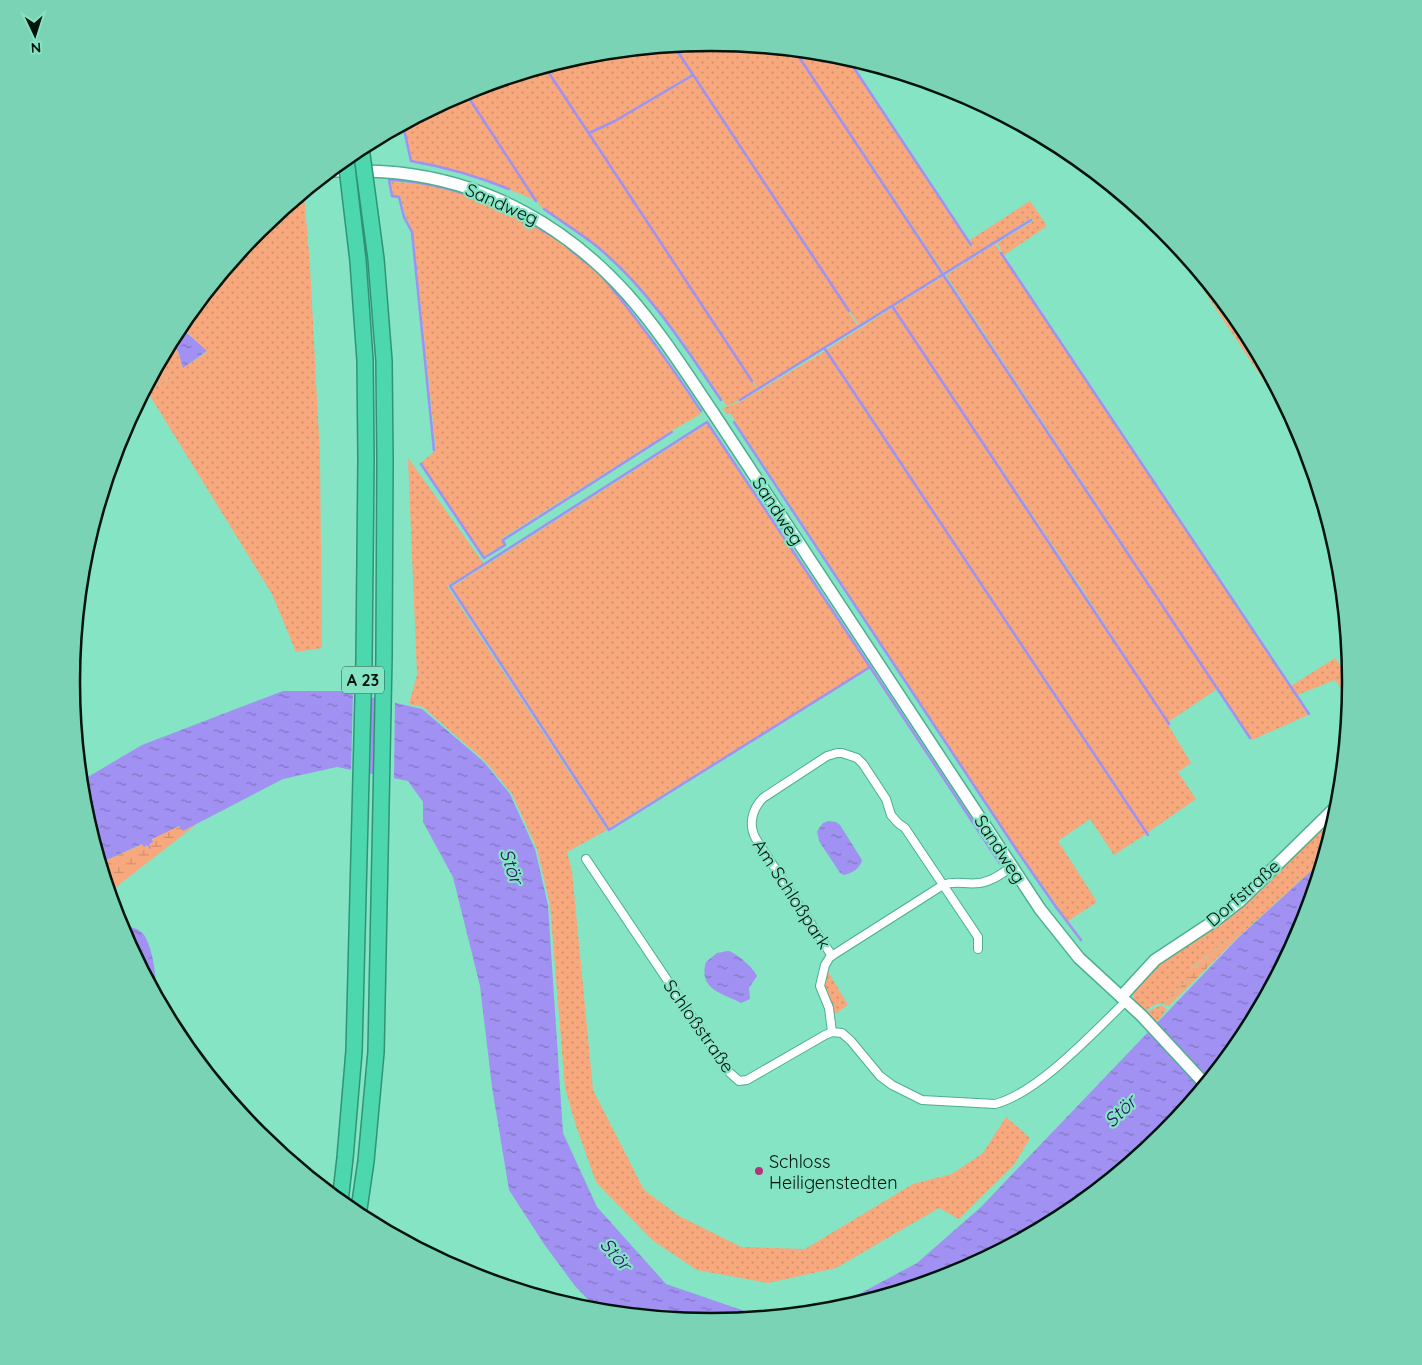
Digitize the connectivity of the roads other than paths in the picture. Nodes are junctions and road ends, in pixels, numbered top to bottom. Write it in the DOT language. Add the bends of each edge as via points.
graph roads {
  1 [pos="362,157"];
  2 [pos="347,167"];
  3 [pos="342,171"];
  4 [pos="1328,815"];
  5 [pos="586,859"];
  6 [pos="1011,867"];
  7 [pos="943,885"];
  8 [pos="978,949"];
  9 [pos="832,956"];
  10 [pos="1124,999"];
  11 [pos="832,1032"];
  12 [pos="1201,1080"];
  13 [pos="341,1193"];
  14 [pos="359,1207"];
  1 -- 14 [label="highway, A 23, bridge" via="376,259 383,352 385,480 376,1042"];
  2 -- 13 [label="highway, A 23, bridge" via="365,360 366,459 355,1042"];
  3 -- 6 [label="street, Sandweg" via="399,173 436,179 507,203 549,225 584,252 627,294 712,411"];
  4 -- 10 [label="street, Dorfstraße" via="1240,901 1155,960"];
  5 -- 11 [label="street, Schloßstraße" via="735,1079 747,1080"];
  6 -- 7 [label="street, Am Schloßpark" via="986,881"];
  6 -- 10 [label="street, Sandweg" via="1079,958"];
  7 -- 8 [label="street, Am Schloßpark" via="978,937"];
  7 -- 9 [label="street, Am Schloßpark"];
  7 -- 9 [label="street, Am Schloßpark" via="905,828 891,815 886,799 863,764 848,754 827,756 763,798 753,813 752,827 756,839"];
  9 -- 11 [label="street, Am Schloßpark" via="825,965 820,986 829,1008"];
  10 -- 11 [label="street" via="1050,1072 1021,1094 995,1104 922,1100 888,1083 847,1036"];
  10 -- 12 [label="street, Sandweg"];
}
